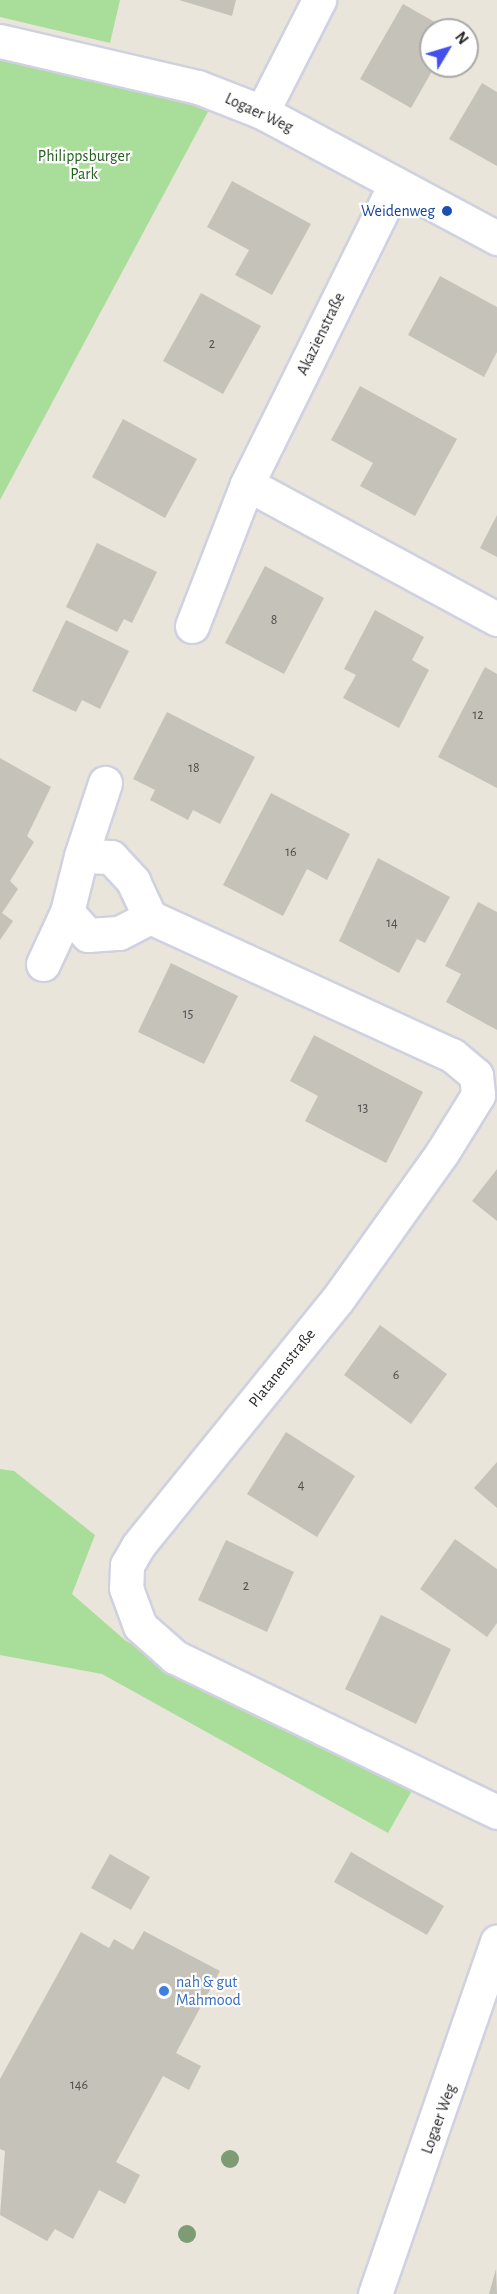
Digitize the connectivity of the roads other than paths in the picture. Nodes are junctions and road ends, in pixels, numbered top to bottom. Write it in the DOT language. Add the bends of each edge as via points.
graph roads {
  1 [pos="320,0"];
  2 [pos="0,41"];
  3 [pos="262,112"];
  4 [pos="395,184"];
  5 [pos="497,238"];
  6 [pos="247,484"];
  7 [pos="497,619"];
  8 [pos="192,626"];
  9 [pos="105,783"];
  10 [pos="81,856"];
  11 [pos="67,912"];
  12 [pos="150,917"];
  13 [pos="43,964"];
  14 [pos="497,1812"];
  15 [pos="497,1942"];
  16 [pos="375,2294"];
  1 -- 3 [label="street"];
  2 -- 3 [label="street, Logaer Weg" via="198,87"];
  3 -- 4 [label="street, Logaer Weg"];
  4 -- 5 [label="street, Logaer Weg"];
  4 -- 6 [label="street, Akazienstraße"];
  6 -- 7 [label="street"];
  6 -- 8 [label="street, Akazienstraße"];
  9 -- 10 [label="street"];
  10 -- 11 [label="street"];
  10 -- 12 [label="street" via="111,857 133,880"];
  11 -- 12 [label="street" via="88,935 119,933"];
  11 -- 13 [label="street"];
  12 -- 14 [label="street, Platanenstraße" via="452,1054 476,1075 478,1095 337,1300 138,1546 128,1566 126,1588 140,1626 175,1657"];
  15 -- 16 [label="street, Logaer Weg"];
}
